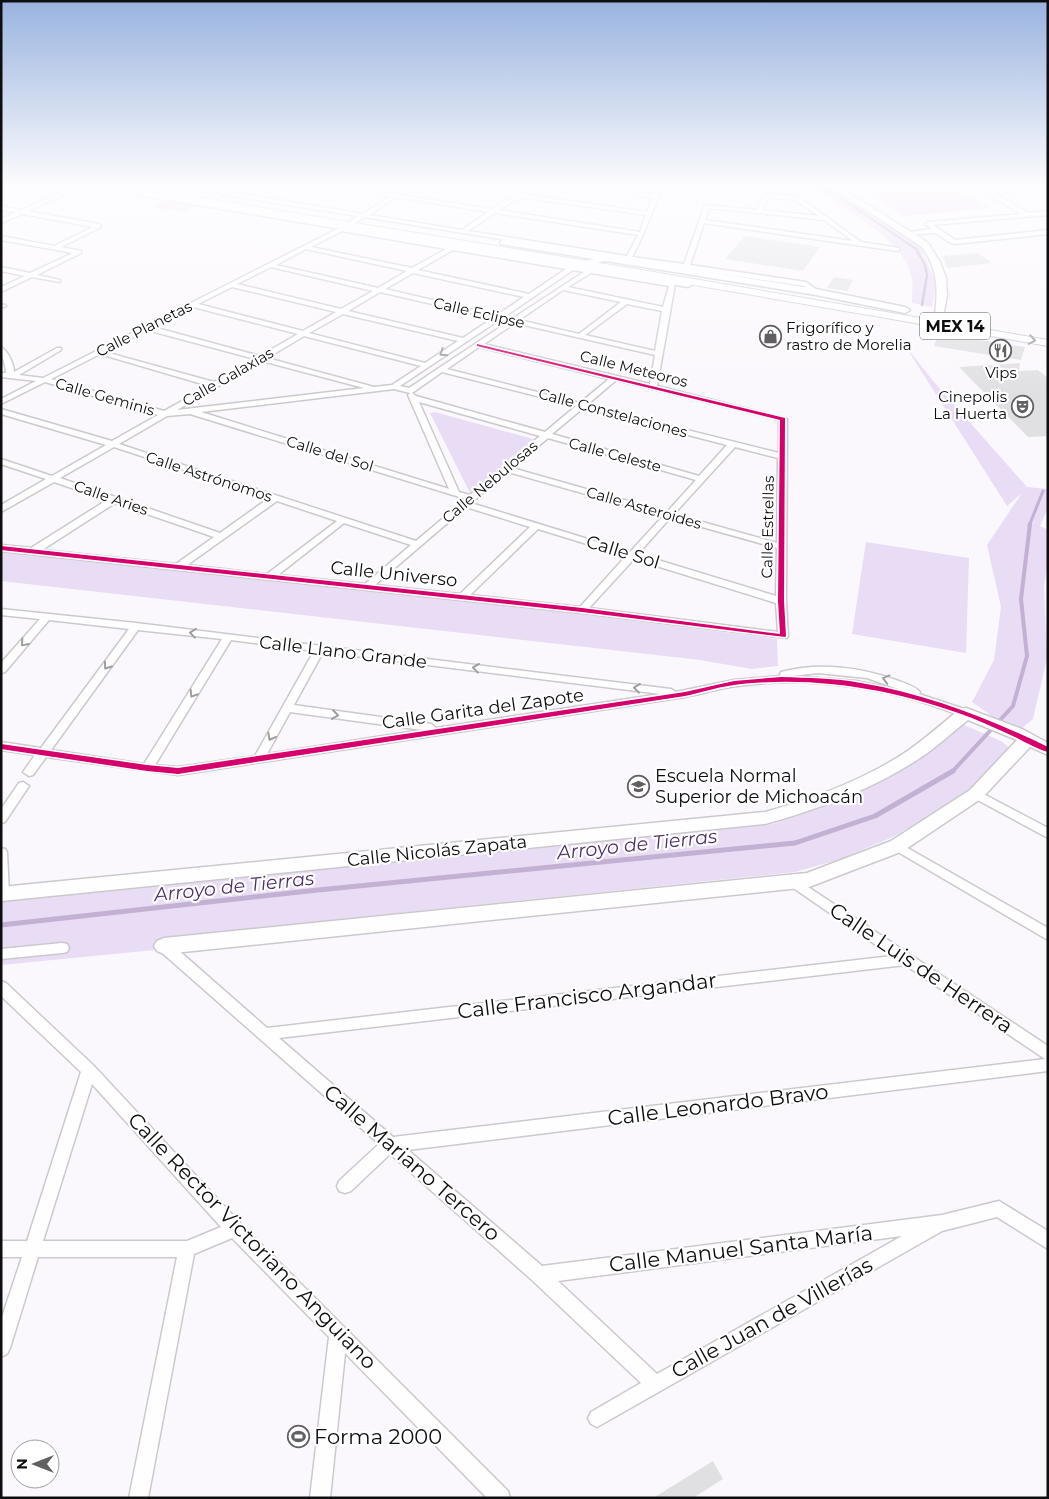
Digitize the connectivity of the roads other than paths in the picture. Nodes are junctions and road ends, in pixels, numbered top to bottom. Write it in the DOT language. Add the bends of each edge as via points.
graph roads {
  1 [pos="71,256"];
  2 [pos="288,256"];
  3 [pos="345,256"];
  4 [pos="434,256"];
  5 [pos="534,256"];
  6 [pos="552,256"];
  7 [pos="569,256"];
  8 [pos="630,256"];
  9 [pos="689,256"];
  10 [pos="933,256"];
  11 [pos="600,264"];
  12 [pos="626,264"];
  13 [pos="270,265"];
  14 [pos="577,265"];
  15 [pos="685,268"];
  16 [pos="1,269"];
  17 [pos="412,271"];
  18 [pos="31,275"];
  19 [pos="58,281"];
  20 [pos="232,284"];
  21 [pos="562,288"];
  22 [pos="1,290"];
  23 [pos="378,290"];
  24 [pos="529,296"];
  25 [pos="627,301"];
  26 [pos="192,305"];
  27 [pos="666,310"];
  28 [pos="863,310"];
  29 [pos="904,310"];
  30 [pos="342,311"];
  31 [pos="940,315"];
  32 [pos="497,317"];
  33 [pos="514,321"];
  34 [pos="1001,324"];
  35 [pos="147,328"];
  36 [pos="303,334"];
  37 [pos="580,336"];
  38 [pos="462,340"];
  39 [pos="1048,343"];
  40 [pos="479,345"];
  41 [pos="1,349"];
  42 [pos="59,349"];
  43 [pos="99,352"];
  44 [pos="658,354"];
  45 [pos="260,358"];
  46 [pos="425,365"];
  47 [pos="442,370"];
  48 [pos="1,374"];
  49 [pos="12,375"];
  50 [pos="614,378"];
  51 [pos="45,380"];
  52 [pos="215,385"];
  53 [pos="394,387"];
  54 [pos="654,387"];
  55 [pos="377,390"];
  56 [pos="412,395"];
  57 [pos="1,402"];
  58 [pos="581,405"];
  59 [pos="1,411"];
  60 [pos="189,411"];
  61 [pos="165,414"];
  62 [pos="783,419"];
  63 [pos="545,436"];
  64 [pos="112,444"];
  65 [pos="732,445"];
  66 [pos="783,457"];
  67 [pos="1,462"];
  68 [pos="506,468"];
  69 [pos="701,478"];
  70 [pos="53,479"];
  71 [pos="455,492"];
  72 [pos="274,499"];
  73 [pos="114,500"];
  74 [pos="468,501"];
  75 [pos="1,509"];
  76 [pos="667,515"];
  77 [pos="342,521"];
  78 [pos="536,526"];
  79 [pos="220,536"];
  80 [pos="416,544"];
  81 [pos="782,546"];
  82 [pos="1,548"];
  83 [pos="33,551"];
  84 [pos="630,555"];
  85 [pos="179,566"];
  86 [pos="270,576"];
  87 [pos="368,586"];
  88 [pos="462,597"];
  89 [pos="781,601"];
  90 [pos="582,610"];
  91 [pos="1,612"];
  92 [pos="47,617"];
  93 [pos="136,626"];
  94 [pos="783,636"];
  95 [pos="228,637"];
  96 [pos="320,649"];
  97 [pos="1,670"];
  98 [pos="685,694"];
  99 [pos="287,708"];
  100 [pos="971,715"];
  101 [pos="444,729"];
  102 [pos="1023,737"];
  103 [pos="1,746"];
  104 [pos="1048,750"];
  105 [pos="44,753"];
  106 [pos="259,758"];
  107 [pos="147,768"];
  108 [pos="29,772"];
  109 [pos="23,786"];
  110 [pos="976,794"];
  111 [pos="1,818"];
  112 [pos="1048,834"];
  113 [pos="897,846"];
  114 [pos="1,852"];
  115 [pos="793,882"];
  116 [pos="2,894"];
  117 [pos="1048,936"];
  118 [pos="164,946"];
  119 [pos="62,948"];
  120 [pos="1,954"];
  121 [pos="908,959"];
  122 [pos="1,987"];
  123 [pos="266,1034"];
  124 [pos="1048,1054"];
  125 [pos="1048,1065"];
  126 [pos="89,1070"];
  127 [pos="389,1145"];
  128 [pos="345,1186"];
  129 [pos="942,1223"];
  130 [pos="234,1229"];
  131 [pos="1048,1241"];
  132 [pos="1,1249"];
  133 [pos="31,1249"];
  134 [pos="187,1249"];
  135 [pos="539,1275"];
  136 [pos="338,1332"];
  137 [pos="1,1348"];
  138 [pos="655,1384"];
  139 [pos="597,1418"];
  140 [pos="138,1498"];
  141 [pos="320,1498"];
  142 [pos="501,1498"];
  1 -- 18 [label="street"];
  2 -- 13 [label="street, Calle Planetas"];
  3 -- 17 [label="street"];
  4 -- 17 [label="street, Calle Galaxias"];
  5 -- 14 [label="main road, MEX 14"];
  6 -- 11 [label="main road, MEX 14"];
  7 -- 12 [label="street"];
  8 -- 12 [label="street"];
  9 -- 15 [label="street"];
  10 -- 31 [label="street" via="944,287"];
  11 -- 12 [label="main road, MEX 14"];
  11 -- 14 [label="main road, MEX 14"];
  11 -- 21 [label="street"];
  11 -- 27 [label="street" via="672,285"];
  11 -- 28 [label="street" via="837,308"];
  12 -- 15 [label="street"];
  12 -- 28 [label="main road, MEX 14"];
  12 -- 29 [label="main road, MEX 14"];
  13 -- 20 [label="street, Calle Planetas"];
  13 -- 23 [label="street, Calle Eclipse"];
  14 -- 24 [label="street"];
  15 -- 29 [label="street"];
  16 -- 18 [label="street"];
  17 -- 23 [label="street, Calle Galaxias"];
  17 -- 24 [label="street"];
  18 -- 19 [label="street"];
  18 -- 22 [label="street"];
  20 -- 26 [label="street, Calle Planetas"];
  20 -- 30 [label="street"];
  21 -- 25 [label="street"];
  21 -- 33 [label="street"];
  23 -- 30 [label="street, Calle Galaxias"];
  23 -- 32 [label="street, Calle Eclipse"];
  24 -- 32 [label="street"];
  25 -- 27 [label="street"];
  25 -- 37 [label="street"];
  26 -- 35 [label="street, Calle Planetas"];
  26 -- 36 [label="street"];
  27 -- 44 [label="street"];
  28 -- 39 [label="main road, MEX 14, one-way"];
  29 -- 31 [label="main road, MEX 14"];
  30 -- 36 [label="street, Calle Galaxias"];
  30 -- 38 [label="street"];
  31 -- 34 [label="main road, MEX 14"];
  32 -- 33 [label="street, Calle Eclipse"];
  32 -- 38 [label="street"];
  33 -- 37 [label="street, Calle Eclipse"];
  33 -- 40 [label="street"];
  35 -- 43 [label="street, Calle Planetas"];
  35 -- 45 [label="street"];
  36 -- 45 [label="street, Calle Galaxias"];
  36 -- 46 [label="street"];
  37 -- 44 [label="street, Calle Eclipse"];
  38 -- 46 [label="street, one-way"];
  40 -- 47 [label="street"];
  40 -- 50 [label="street, Calle Meteoros"];
  41 -- 49 [label="street"];
  42 -- 49 [label="street"];
  43 -- 51 [label="street, Calle Planetas"];
  43 -- 52 [label="street"];
  44 -- 54 [label="street"];
  45 -- 52 [label="street, Calle Galaxias"];
  45 -- 55 [label="street"];
  46 -- 53 [label="street"];
  47 -- 56 [label="street"];
  47 -- 58 [label="street, Calle Constelaciones"];
  48 -- 49 [label="street, Calle Geminis"];
  49 -- 51 [label="street, Calle Geminis"];
  50 -- 54 [label="street, Calle Meteoros"];
  50 -- 58 [label="street, Calle Nebulosas"];
  51 -- 57 [label="street, Calle Planetas"];
  51 -- 61 [label="street, Calle Geminis"];
  52 -- 61 [label="street, Calle Galaxias"];
  53 -- 55 [label="street"];
  53 -- 56 [label="street, Calle Celeste"];
  54 -- 62 [label="street, Calle Meteoros"];
  55 -- 60 [label="street"];
  56 -- 63 [label="street, Calle Celeste"];
  56 -- 71 [label="street"];
  58 -- 63 [label="street, Calle Nebulosas"];
  58 -- 65 [label="street, Calle Constelaciones"];
  59 -- 64 [label="street, Calle Astrónomos"];
  60 -- 61 [label="street"];
  60 -- 71 [label="street, Calle del Sol"];
  61 -- 64 [label="street, Calle Galaxias"];
  62 -- 66 [label="street, Calle Estrellas"];
  63 -- 68 [label="street, Calle Nebulosas"];
  63 -- 69 [label="street, Calle Celeste"];
  64 -- 70 [label="street, Calle Galaxias"];
  64 -- 72 [label="street, Calle Astrónomos"];
  65 -- 66 [label="street, Calle Constelaciones"];
  65 -- 69 [label="street"];
  66 -- 81 [label="street, Calle Estrellas"];
  67 -- 70 [label="street, Calle Aries"];
  68 -- 74 [label="street, Calle Nebulosas"];
  68 -- 76 [label="street, Calle Asteroides"];
  69 -- 76 [label="street"];
  70 -- 73 [label="street, Calle Aries"];
  70 -- 75 [label="street, Calle Galaxias"];
  71 -- 74 [label="street, Calle del Sol"];
  72 -- 77 [label="street, Calle Astrónomos"];
  72 -- 79 [label="street"];
  73 -- 79 [label="street, Calle Aries"];
  73 -- 83 [label="street"];
  74 -- 78 [label="street, Calle Sol"];
  74 -- 80 [label="street, Calle Nebulosas"];
  76 -- 81 [label="street, Calle Asteroides"];
  76 -- 84 [label="street"];
  77 -- 80 [label="street, Calle Astrónomos"];
  77 -- 86 [label="street"];
  78 -- 84 [label="street, Calle Sol"];
  78 -- 88 [label="street"];
  79 -- 85 [label="street"];
  80 -- 87 [label="street, Calle Nebulosas"];
  81 -- 89 [label="street, Calle Estrellas"];
  82 -- 83 [label="street, Calle Universo"];
  83 -- 85 [label="street, Calle Universo"];
  84 -- 89 [label="street, Calle Sol"];
  84 -- 90 [label="street"];
  85 -- 86 [label="street, Calle Universo"];
  86 -- 87 [label="street, Calle Universo"];
  87 -- 88 [label="street, Calle Universo"];
  88 -- 90 [label="street, Calle Universo"];
  89 -- 94 [label="street, Calle Estrellas"];
  90 -- 94 [label="street, Calle Universo"];
  91 -- 92 [label="street, Calle Llano Grande"];
  92 -- 93 [label="street, Calle Llano Grande"];
  92 -- 97 [label="street, one-way"];
  95 -- 93 [label="street, Calle Llano Grande, one-way"];
  93 -- 105 [label="street, one-way"];
  95 -- 96 [label="street, Calle Llano Grande"];
  95 -- 107 [label="street, one-way"];
  98 -- 96 [label="street, Calle Llano Grande, one-way"];
  96 -- 99 [label="street"];
  98 -- 100 [label="street, Calle Garita del Zapote" via="741,682 829,674 930,699"];
  98 -- 101 [label="street, Calle Garita del Zapote"];
  99 -- 101 [label="street, one-way"];
  99 -- 106 [label="street, one-way"];
  100 -- 102 [label="street"];
  100 -- 116 [label="street, Calle Nicolás Zapata" via="914,754 854,788 765,818"];
  101 -- 106 [label="street, Calle Garita del Zapote"];
  102 -- 104 [label="street"];
  102 -- 110 [label="street"];
  103 -- 105 [label="street, Calle Garita del Zapote"];
  105 -- 107 [label="street, Calle Garita del Zapote"];
  105 -- 108 [label="street"];
  106 -- 107 [label="street, Calle Garita del Zapote" via="178,770"];
  109 -- 111 [label="street"];
  110 -- 112 [label="street"];
  110 -- 113 [label="street"];
  113 -- 115 [label="street" via="809,880"];
  113 -- 117 [label="street"];
  114 -- 116 [label="street"];
  115 -- 118 [label="street"];
  115 -- 121 [label="street, Calle Luis de Herrera"];
  118 -- 123 [label="street, Calle Mariano Tercero"];
  119 -- 120 [label="street"];
  121 -- 123 [label="street, Calle Francisco Argandar"];
  121 -- 124 [label="street, Calle Luis de Herrera"];
  122 -- 126 [label="street, Calle Rector Victoriano Anguiano"];
  123 -- 127 [label="street, Calle Mariano Tercero"];
  125 -- 127 [label="street, Calle Leonardo Bravo"];
  126 -- 130 [label="street, Calle Rector Victoriano Anguiano"];
  126 -- 133 [label="street"];
  127 -- 128 [label="street"];
  127 -- 135 [label="street, Calle Mariano Tercero"];
  129 -- 131 [label="street" via="999,1209"];
  129 -- 135 [label="street, Calle Manuel Santa María"];
  129 -- 138 [label="street, Calle Juan de Villerías"];
  130 -- 134 [label="street"];
  130 -- 136 [label="street, Calle Rector Victoriano Anguiano"];
  132 -- 133 [label="street"];
  133 -- 134 [label="street"];
  133 -- 137 [label="street"];
  134 -- 140 [label="street"];
  135 -- 138 [label="street, Calle Mariano Tercero"];
  136 -- 141 [label="street"];
  136 -- 142 [label="street, Calle Rector Victoriano Anguiano"];
  138 -- 139 [label="street, Calle Juan de Villerías"];
}
